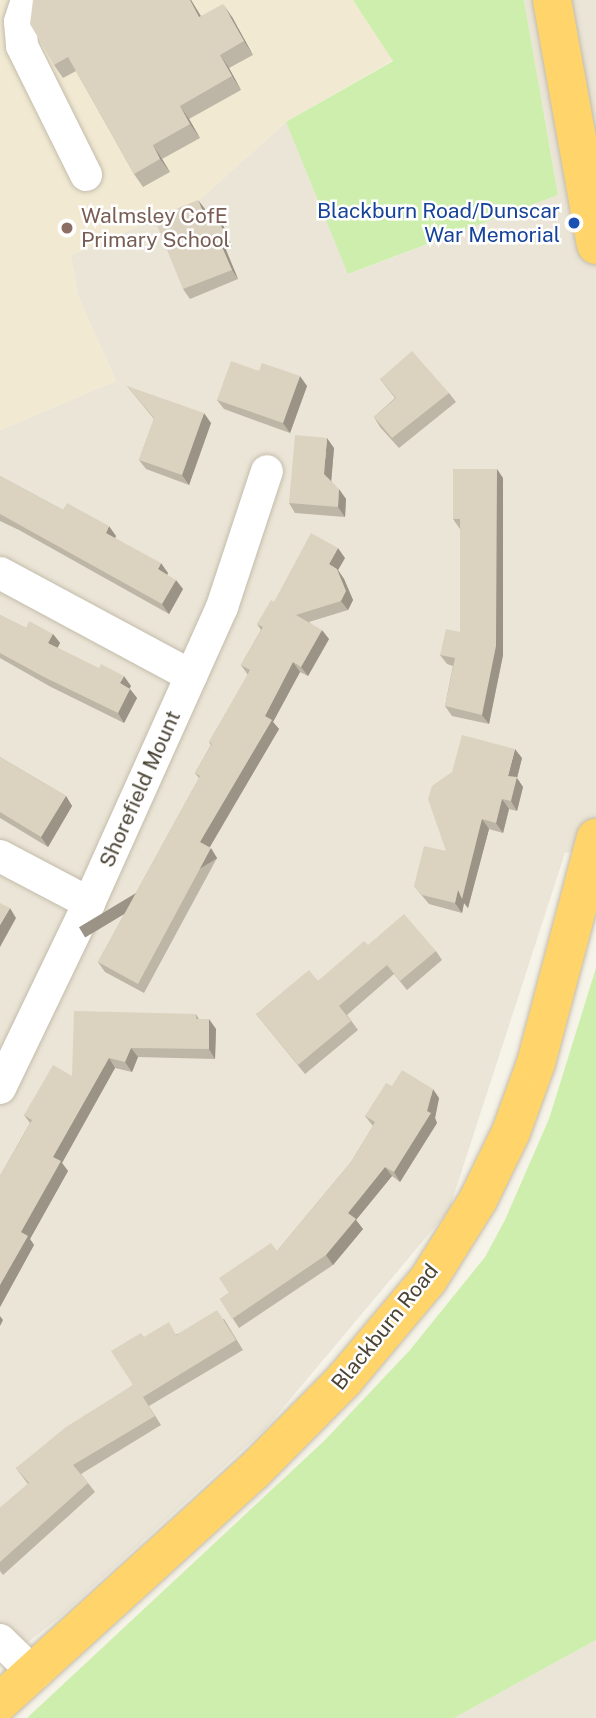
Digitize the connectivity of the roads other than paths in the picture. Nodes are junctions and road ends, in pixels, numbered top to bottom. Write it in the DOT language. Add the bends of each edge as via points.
graph roads {
  1 [pos="27,0"];
  2 [pos="552,0"];
  3 [pos="86,175"];
  4 [pos="596,245"];
  5 [pos="267,471"];
  6 [pos="0,573"];
  7 [pos="191,676"];
  8 [pos="596,838"];
  9 [pos="0,856"];
  10 [pos="89,903"];
  11 [pos="0,1088"];
  12 [pos="0,1640"];
  13 [pos="35,1674"];
  14 [pos="0,1702"];
  1 -- 3 [label="street" via="20,22 22,46"];
  2 -- 4 [label="highway"];
  5 -- 7 [label="street, Shorefield Mount" via="222,607"];
  6 -- 7 [label="street"];
  7 -- 10 [label="street, Shorefield Mount"];
  8 -- 13 [label="highway, Blackburn Road" via="536,1063 511,1132 478,1200 428,1280 344,1380 263,1462"];
  9 -- 10 [label="street"];
  10 -- 11 [label="street, Shorefield Mount"];
  12 -- 13 [label="street"];
  13 -- 14 [label="highway, Blackburn Road"];
}
